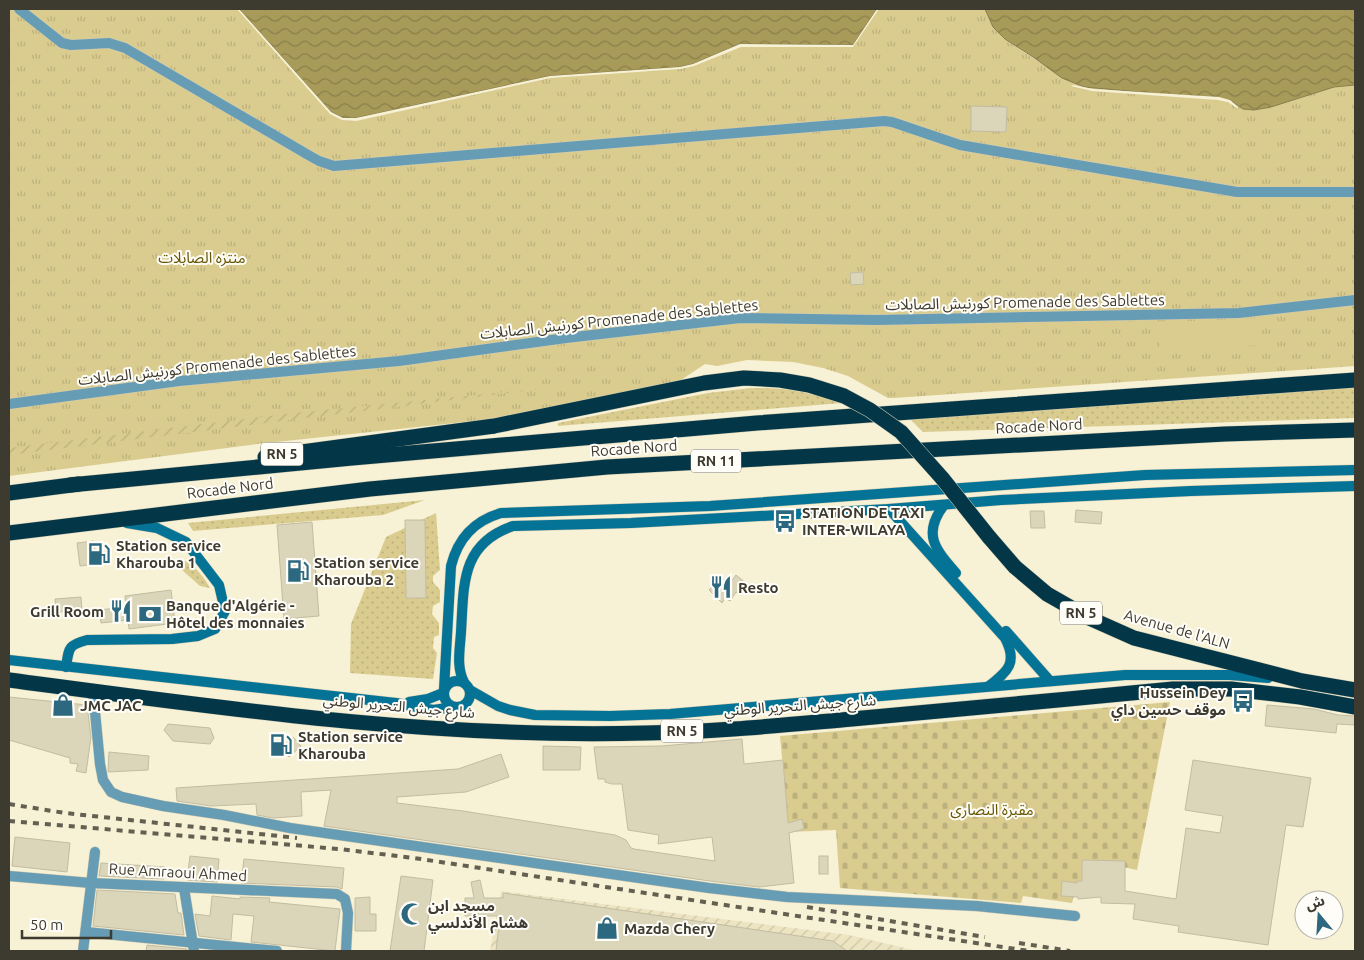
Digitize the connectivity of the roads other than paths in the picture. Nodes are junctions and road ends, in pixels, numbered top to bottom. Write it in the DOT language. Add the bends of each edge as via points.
graph roads {
  1 [pos="19,9"];
  2 [pos="1355,192"];
  3 [pos="1355,300"];
  4 [pos="1355,380"];
  5 [pos="9,404"];
  6 [pos="1355,430"];
  7 [pos="1355,470"];
  8 [pos="70,485"];
  9 [pos="1355,486"];
  10 [pos="9,493"];
  11 [pos="944,505"];
  12 [pos="889,509"];
  13 [pos="78,524"];
  14 [pos="9,533"];
  15 [pos="9,537"];
  16 [pos="988,537"];
  17 [pos="9,660"];
  18 [pos="66,667"];
  19 [pos="9,680"];
  20 [pos="1050,681"];
  21 [pos="1302,681"];
  22 [pos="467,686"];
  23 [pos="989,686"];
  24 [pos="1355,690"];
  25 [pos="93,691"];
  26 [pos="444,691"];
  27 [pos="396,703"];
  28 [pos="454,707"];
  29 [pos="1355,708"];
  30 [pos="95,852"];
  31 [pos="9,876"];
  32 [pos="91,883"];
  33 [pos="184,888"];
  34 [pos="1075,916"];
  35 [pos="86,932"];
  36 [pos="193,947"];
  37 [pos="83,951"];
  38 [pos="277,951"];
  39 [pos="346,951"];
  1 -- 2 [label="street" via="62,44 109,43 124,48 319,162 334,166 884,121 960,145 1237,192"];
  3 -- 5 [label="street, كورنيش الصابلات Promenade des Sablettes" via="1239,314 876,320 740,318 399,360 179,381"];
  4 -- 8 [label="highway, Rocade Nord / RN 11" via="757,423"];
  6 -- 13 [label="highway, Rocade Nord / RN 11" via="607,466 370,488"];
  7 -- 26 [label="street" via="1145,475 710,506 501,513 472,528 454,555"];
  8 -- 10 [label="highway, Rocade Nord / RN 11"];
  8 -- 16 [label="highway, Rocade Nord / RN 5, bridge" via="494,426 704,383 744,378 780,380 844,396 900,432 942,478"];
  9 -- 11 [label="street"];
  11 -- 12 [label="street"];
  11 -- 20 [label="street" via="932,528 933,541 939,553"];
  12 -- 22 [label="street" via="513,526 503,530 488,538 477,550 466,574 459,664"];
  12 -- 23 [label="street" via="1006,638 1009,667"];
  13 -- 14 [label="highway, Rocade Nord / RN 11"];
  13 -- 15 [label="highway"];
  13 -- 18 [label="street" via="129,523 158,528 186,542 219,585 225,611 216,629 198,636 75,643 68,651"];
  16 -- 21 [label="highway, Avenue de l'ALN / RN 5" via="1015,567 1047,594 1089,618 1134,638"];
  17 -- 18 [label="street"];
  18 -- 27 [label="street"];
  19 -- 25 [label="highway, شارع جيش التحرير الوطني / RN 5"];
  20 -- 21 [label="street" via="1182,674"];
  20 -- 23 [label="street"];
  21 -- 24 [label="highway, Avenue de l'ALN / RN 5"];
  22 -- 23 [label="street" via="498,706 523,713 610,716"];
  22 -- 26 [label="street" via="452,681"];
  22 -- 28 [label="street" via="471,694 467,703"];
  25 -- 29 [label="highway, شارع جيش التحرير الوطني / RN 5" via="443,730 574,733 647,733 803,723 1173,689 1230,689 1300,697"];
  25 -- 34 [label="street" via="104,780 112,792 122,797 299,829 701,887 787,897 977,906"];
  26 -- 27 [label="street" via="428,700"];
  26 -- 28 [label="street" via="448,704"];
  27 -- 28 [label="street" via="433,710"];
  30 -- 32 [label="street"];
  31 -- 32 [label="street, Rue Amraoui Ahmed"];
  32 -- 33 [label="street, Rue Amraoui Ahmed"];
  32 -- 35 [label="street"];
  33 -- 36 [label="street"];
  33 -- 39 [label="street, Rue Amraoui Ahmed" via="337,894 345,899 348,913"];
  35 -- 36 [label="street"];
  35 -- 37 [label="street"];
  36 -- 38 [label="street"];
}
